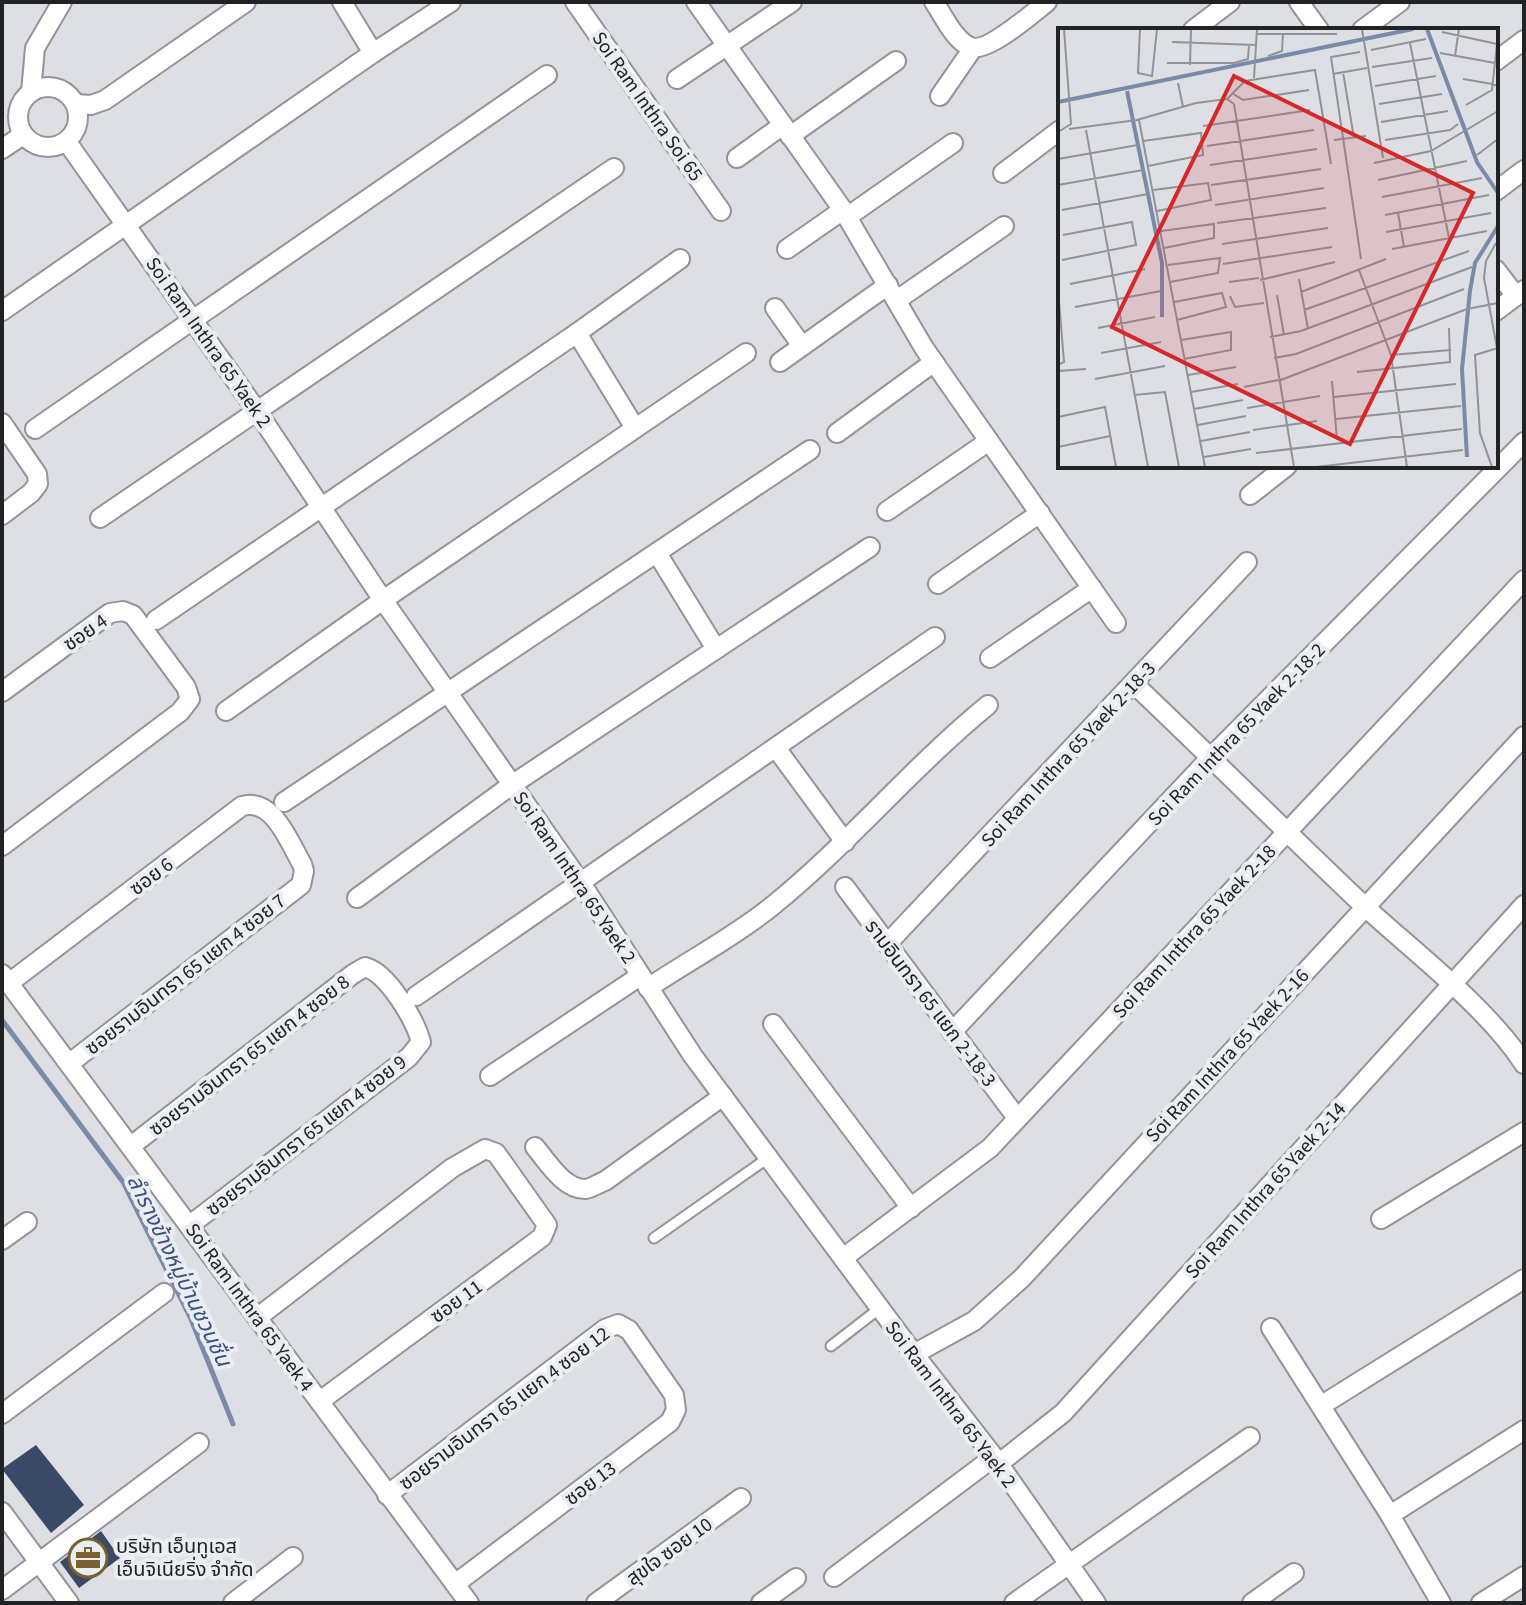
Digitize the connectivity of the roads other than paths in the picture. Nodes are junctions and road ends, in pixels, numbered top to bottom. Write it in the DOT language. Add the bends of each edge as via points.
graph roads {
  1 [pos="62,2"];
  2 [pos="246,2"];
  3 [pos="342,2"];
  4 [pos="451,2"];
  5 [pos="575,2"];
  6 [pos="696,2"];
  7 [pos="792,2"];
  8 [pos="934,2"];
  9 [pos="1047,2"];
  10 [pos="1230,2"];
  11 [pos="1299,2"];
  12 [pos="1400,2"];
  13 [pos="769,8"];
  14 [pos="1196,28"];
  15 [pos="1318,28"];
  16 [pos="1365,28"];
  17 [pos="1524,40"];
  18 [pos="726,45"];
  19 [pos="973,48"];
  20 [pos="373,53"];
  21 [pos="1498,60"];
  22 [pos="896,61"];
  23 [pos="547,75"];
  24 [pos="677,79"];
  25 [pos="31,92"];
  26 [pos="940,96"];
  27 [pos="76,104"];
  28 [pos="786,130"];
  29 [pos="1058,132"];
  30 [pos="23,135"];
  31 [pos="67,142"];
  32 [pos="953,143"];
  33 [pos="2,149"];
  34 [pos="737,158"];
  35 [pos="614,168"];
  36 [pos="1524,170"];
  37 [pos="1003,173"];
  38 [pos="1498,190"];
  39 [pos="721,211"];
  40 [pos="845,213"];
  41 [pos="127,224"];
  42 [pos="1004,226"];
  43 [pos="787,249"];
  44 [pos="680,259"];
  45 [pos="1498,272"];
  46 [pos="893,292"];
  47 [pos="1520,293"];
  48 [pos="775,308"];
  49 [pos="1498,310"];
  50 [pos="2,311"];
  51 [pos="193,318"];
  52 [pos="577,333"];
  53 [pos="802,346"];
  54 [pos="746,353"];
  55 [pos="780,362"];
  56 [pos="934,362"];
  57 [pos="257,411"];
  58 [pos="3,424"];
  59 [pos="635,428"];
  60 [pos="35,429"];
  61 [pos="837,433"];
  62 [pos="989,441"];
  63 [pos="1524,442"];
  64 [pos="810,450"];
  65 [pos="1284,468"];
  66 [pos="1250,495"];
  67 [pos="322,505"];
  68 [pos="887,511"];
  69 [pos="1040,513"];
  70 [pos="2,515"];
  71 [pos="100,518"];
  72 [pos="870,547"];
  73 [pos="657,553"];
  74 [pos="1247,562"];
  75 [pos="1524,580"];
  76 [pos="938,584"];
  77 [pos="1092,588"];
  78 [pos="383,600"];
  79 [pos="156,620"];
  80 [pos="1116,623"];
  81 [pos="935,637"];
  82 [pos="716,649"];
  83 [pos="990,658"];
  84 [pos="1134,684"];
  85 [pos="2,692"];
  86 [pos="447,693"];
  87 [pos="988,705"];
  88 [pos="226,711"];
  89 [pos="1524,736"];
  90 [pos="776,748"];
  91 [pos="1211,757"];
  92 [pos="513,784"];
  93 [pos="284,802"];
  94 [pos="1287,832"];
  95 [pos="845,842"];
  96 [pos="2,846"];
  97 [pos="581,883"];
  98 [pos="301,885"];
  99 [pos="845,887"];
  100 [pos="357,898"];
  101 [pos="1524,905"];
  102 [pos="1365,907"];
  103 [pos="887,944"];
  104 [pos="6,979"];
  105 [pos="644,982"];
  106 [pos="1451,984"];
  107 [pos="408,999"];
  108 [pos="773,1024"];
  109 [pos="952,1032"];
  110 [pos="1518,1040"];
  111 [pos="70,1063"];
  112 [pos="1524,1064"];
  113 [pos="490,1076"];
  114 [pos="723,1096"];
  115 [pos="1017,1118"];
  116 [pos="1524,1132"];
  117 [pos="131,1146"];
  118 [pos="535,1147"];
  119 [pos="768,1158"];
  120 [pos="911,1208"];
  121 [pos="1381,1219"];
  122 [pos="27,1222"];
  123 [pos="190,1225"];
  124 [pos="654,1238"];
  125 [pos="2,1240"];
  126 [pos="843,1258"];
  127 [pos="1524,1279"];
  128 [pos="164,1293"];
  129 [pos="880,1308"];
  130 [pos="258,1317"];
  131 [pos="1271,1328"];
  132 [pos="831,1346"];
  133 [pos="914,1354"];
  134 [pos="651,1362"];
  135 [pos="320,1401"];
  136 [pos="1322,1405"];
  137 [pos="2,1414"];
  138 [pos="1524,1430"];
  139 [pos="1250,1437"];
  140 [pos="199,1443"];
  141 [pos="996,1461"];
  142 [pos="387,1495"];
  143 [pos="741,1498"];
  144 [pos="2,1512"];
  145 [pos="1390,1515"];
  146 [pos="293,1557"];
  147 [pos="39,1563"];
  148 [pos="1069,1563"];
  149 [pos="1294,1573"];
  150 [pos="1524,1576"];
  151 [pos="834,1577"];
  152 [pos="796,1578"];
  153 [pos="455,1584"];
  154 [pos="2,1590"];
  155 [pos="69,1603"];
  156 [pos="233,1603"];
  157 [pos="469,1603"];
  158 [pos="596,1603"];
  159 [pos="761,1603"];
  160 [pos="1014,1603"];
  161 [pos="1096,1603"];
  162 [pos="1252,1603"];
  163 [pos="1441,1603"];
  164 [pos="1481,1603"];
  1 -- 25 [label="street" via="35,48"];
  2 -- 27 [label="street" via="105,100"];
  3 -- 20 [label="street"];
  4 -- 20 [label="street"];
  5 -- 39 [label="street, Soi Ram Inthra Soi 65"];
  6 -- 18 [label="street"];
  7 -- 13 [label="street"];
  8 -- 19 [label="street"];
  9 -- 19 [label="street" via="994,41"];
  10 -- 14 [label="street"];
  11 -- 15 [label="street"];
  12 -- 16 [label="street"];
  13 -- 18 [label="street"];
  17 -- 21 [label="street"];
  18 -- 24 [label="street"];
  18 -- 28 [label="street"];
  19 -- 26 [label="street"];
  20 -- 41 [label="street"];
  22 -- 28 [label="street"];
  23 -- 51 [label="street"];
  25 -- 27 [label="street" via="51,87"];
  25 -- 30 [label="street" via="17,117"];
  27 -- 31 [label="street" via="78,125"];
  28 -- 34 [label="street"];
  28 -- 40 [label="street"];
  29 -- 37 [label="street"];
  30 -- 31 [label="street" via="49,148"];
  30 -- 33 [label="street"];
  31 -- 41 [label="street, Soi Ram Inthra 65 Yaek 2"];
  32 -- 40 [label="street"];
  35 -- 57 [label="street"];
  36 -- 38 [label="street"];
  40 -- 43 [label="street"];
  40 -- 46 [label="street"];
  41 -- 50 [label="street"];
  41 -- 51 [label="street, Soi Ram Inthra 65 Yaek 2"];
  42 -- 46 [label="street"];
  44 -- 52 [label="street"];
  45 -- 47 [label="street"];
  46 -- 53 [label="street"];
  46 -- 56 [label="street"];
  47 -- 49 [label="street"];
  48 -- 53 [label="street"];
  51 -- 57 [label="street, Soi Ram Inthra 65 Yaek 2"];
  51 -- 60 [label="street"];
  52 -- 59 [label="street"];
  52 -- 67 [label="street"];
  53 -- 55 [label="street"];
  54 -- 59 [label="street"];
  56 -- 61 [label="street"];
  56 -- 62 [label="street"];
  57 -- 67 [label="street, Soi Ram Inthra 65 Yaek 2"];
  57 -- 71 [label="street"];
  58 -- 70 [label="street" via="37,474 38,484"];
  59 -- 78 [label="street"];
  62 -- 68 [label="street"];
  62 -- 69 [label="street"];
  63 -- 91 [label="street, Soi Ram Inthra 65 Yaek 2-18-2"];
  64 -- 73 [label="street"];
  65 -- 66 [label="street"];
  67 -- 78 [label="street, Soi Ram Inthra 65 Yaek 2"];
  67 -- 79 [label="street"];
  69 -- 76 [label="street"];
  69 -- 77 [label="street"];
  72 -- 82 [label="street"];
  73 -- 82 [label="street"];
  73 -- 86 [label="street"];
  74 -- 84 [label="street, Soi Ram Inthra 65 Yaek 2-18-3"];
  75 -- 94 [label="street, Soi Ram Inthra 65 Yaek 2-18"];
  77 -- 80 [label="street"];
  77 -- 83 [label="street"];
  78 -- 86 [label="street, Soi Ram Inthra 65 Yaek 2"];
  78 -- 88 [label="street"];
  81 -- 90 [label="street"];
  82 -- 92 [label="street"];
  84 -- 91 [label="street"];
  84 -- 103 [label="street, Soi Ram Inthra 65 Yaek 2-18-3"];
  85 -- 96 [label="street, ซอย 4" via="110,613 123,611 133,615 190,699 180,712"];
  86 -- 92 [label="street, Soi Ram Inthra 65 Yaek 2"];
  86 -- 93 [label="street"];
  87 -- 95 [label="street"];
  89 -- 102 [label="street, Soi Ram Inthra 65 Yaek 2-16"];
  90 -- 95 [label="street"];
  90 -- 97 [label="street"];
  91 -- 94 [label="street"];
  91 -- 109 [label="street, Soi Ram Inthra 65 Yaek 2-18-2"];
  92 -- 97 [label="street, Soi Ram Inthra 65 Yaek 2"];
  92 -- 100 [label="street"];
  94 -- 102 [label="street"];
  94 -- 115 [label="street, Soi Ram Inthra 65 Yaek 2-18"];
  95 -- 105 [label="street" via="769,908"];
  97 -- 105 [label="street, Soi Ram Inthra 65 Yaek 2"];
  97 -- 107 [label="street"];
  98 -- 104 [label="street, ซอย 6" via="304,871 269,810 242,806"];
  98 -- 111 [label="street, ซอยรามอินทรา 65 แยก 4 ซอย 7"];
  99 -- 103 [label="street, รามอินทรา 65 แยก 2-18-3"];
  101 -- 106 [label="street, Soi Ram Inthra 65 Yaek 2-14"];
  102 -- 106 [label="street"];
  102 -- 133 [label="street, Soi Ram Inthra 65 Yaek 2-16" via="998,1301 974,1321"];
  103 -- 109 [label="street, รามอินทรา 65 แยก 2-18-3"];
  104 -- 111 [label="street, Soi Ram Inthra 65 Yaek 4"];
  105 -- 113 [label="street"];
  105 -- 114 [label="street, Soi Ram Inthra 65 Yaek 2"];
  106 -- 110 [label="street"];
  106 -- 141 [label="street, Soi Ram Inthra 65 Yaek 2-14" via="1063,1413"];
  107 -- 117 [label="street, ซอยรามอินทรา 65 แยก 4 ซอย 8" via="365,967"];
  107 -- 123 [label="street, ซอยรามอินทรา 65 แยก 4 ซอย 9" via="421,1042 409,1057"];
  108 -- 120 [label="street"];
  109 -- 115 [label="street, รามอินทรา 65 แยก 2-18-3"];
  110 -- 112 [label="street"];
  111 -- 117 [label="street, Soi Ram Inthra 65 Yaek 4"];
  114 -- 118 [label="street" via="587,1189 557,1174"];
  114 -- 119 [label="street, Soi Ram Inthra 65 Yaek 2"];
  115 -- 120 [label="street, Soi Ram Inthra 65 Yaek 2-18" via="990,1148"];
  116 -- 121 [label="street"];
  117 -- 123 [label="street, Soi Ram Inthra 65 Yaek 4"];
  119 -- 124 [label="lane"];
  119 -- 126 [label="street, Soi Ram Inthra 65 Yaek 2"];
  120 -- 126 [label="street, Soi Ram Inthra 65 Yaek 2-18"];
  122 -- 125 [label="street"];
  123 -- 130 [label="street, Soi Ram Inthra 65 Yaek 4"];
  126 -- 129 [label="street, Soi Ram Inthra 65 Yaek 2"];
  127 -- 136 [label="street"];
  128 -- 137 [label="street"];
  129 -- 132 [label="lane"];
  129 -- 133 [label="street, Soi Ram Inthra 65 Yaek 2"];
  130 -- 135 [label="street, Soi Ram Inthra 65 Yaek 4"];
  130 -- 135 [label="street, ซอย 11" via="471,1155 485,1149 496,1153 519,1184 547,1225 542,1237"];
  131 -- 136 [label="street"];
  133 -- 141 [label="street, Soi Ram Inthra 65 Yaek 2"];
  134 -- 142 [label="street, ซอยรามอินทรา 65 แยก 4 ซอย 12" via="629,1330 618,1324 605,1329"];
  134 -- 153 [label="street, ซอย 13" via="674,1395 676,1410 670,1422"];
  135 -- 142 [label="street, Soi Ram Inthra 65 Yaek 4"];
  136 -- 145 [label="street"];
  138 -- 145 [label="street"];
  139 -- 148 [label="street"];
  140 -- 147 [label="street"];
  141 -- 148 [label="street, Soi Ram Inthra 65 Yaek 2"];
  141 -- 151 [label="street, Soi Ram Inthra 65 Yaek 2-14"];
  142 -- 153 [label="street, Soi Ram Inthra 65 Yaek 4"];
  143 -- 158 [label="street, สุขใจ ซอย 10"];
  144 -- 147 [label="street"];
  145 -- 163 [label="street"];
  146 -- 156 [label="street"];
  147 -- 154 [label="street"];
  147 -- 155 [label="street"];
  148 -- 160 [label="street"];
  148 -- 161 [label="street, Soi Ram Inthra 65 Yaek 2"];
  149 -- 162 [label="street"];
  150 -- 164 [label="street"];
  152 -- 159 [label="street"];
  153 -- 157 [label="street, Soi Ram Inthra 65 Yaek 4"];
}
